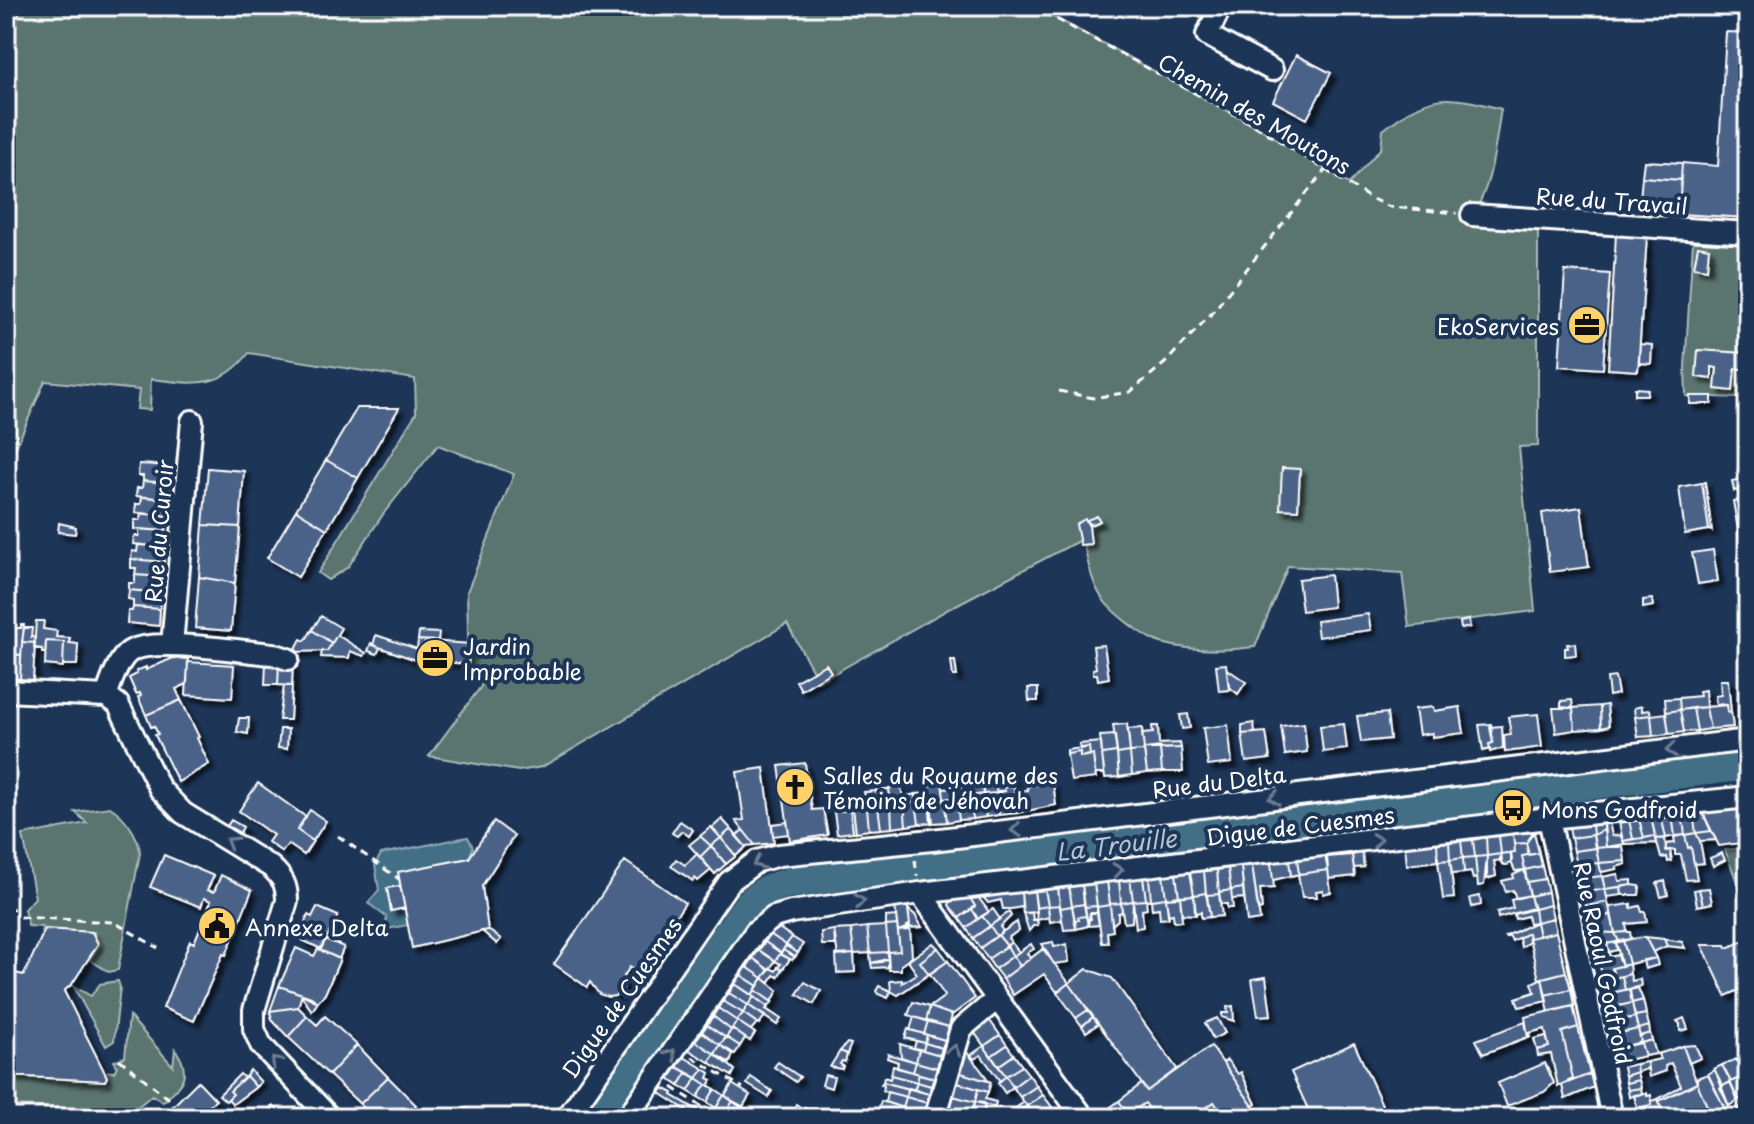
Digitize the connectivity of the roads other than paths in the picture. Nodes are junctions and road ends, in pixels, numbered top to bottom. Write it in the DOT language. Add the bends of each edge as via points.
graph roads {
  1 [pos="1221,6"];
  2 [pos="1272,70"];
  3 [pos="1472,215"];
  4 [pos="1748,233"];
  5 [pos="192,421"];
  6 [pos="172,645"];
  7 [pos="288,659"];
  8 [pos="6,691"];
  9 [pos="106,696"];
  10 [pos="1748,740"];
  11 [pos="1748,797"];
  12 [pos="1549,818"];
  13 [pos="919,888"];
  14 [pos="714,904"];
  15 [pos="997,999"];
  16 [pos="330,1118"];
  17 [pos="567,1118"];
  18 [pos="627,1118"];
  19 [pos="935,1118"];
  20 [pos="1084,1118"];
  21 [pos="1612,1118"];
  1 -- 2 [label="street" via="1207,35"];
  3 -- 4 [label="street, Rue du Travail"];
  5 -- 6 [label="street, Rue du Curoir"];
  6 -- 7 [label="street"];
  6 -- 9 [label="street" via="129,652"];
  8 -- 9 [label="street"];
  16 -- 9 [label="street, one-way" via="266,1052 254,1029 254,1010 284,915 287,886 271,867 183,813 160,789 118,704"];
  10 -- 14 [label="street, Rue du Delta, one-way" via="779,855 742,870"];
  11 -- 12 [label="street, Digue de Cuesmes"];
  13 -- 12 [label="street, Digue de Cuesmes, one-way"];
  12 -- 21 [label="street, Rue Raoul Godfroid"];
  13 -- 15 [label="street"];
  18 -- 13 [label="street, Digue de Cuesmes, one-way" via="756,931 791,912"];
  14 -- 17 [label="street, Digue de Cuesmes"];
  19 -- 15 [label="street, one-way" via="961,1029"];
  15 -- 20 [label="street"];
}
